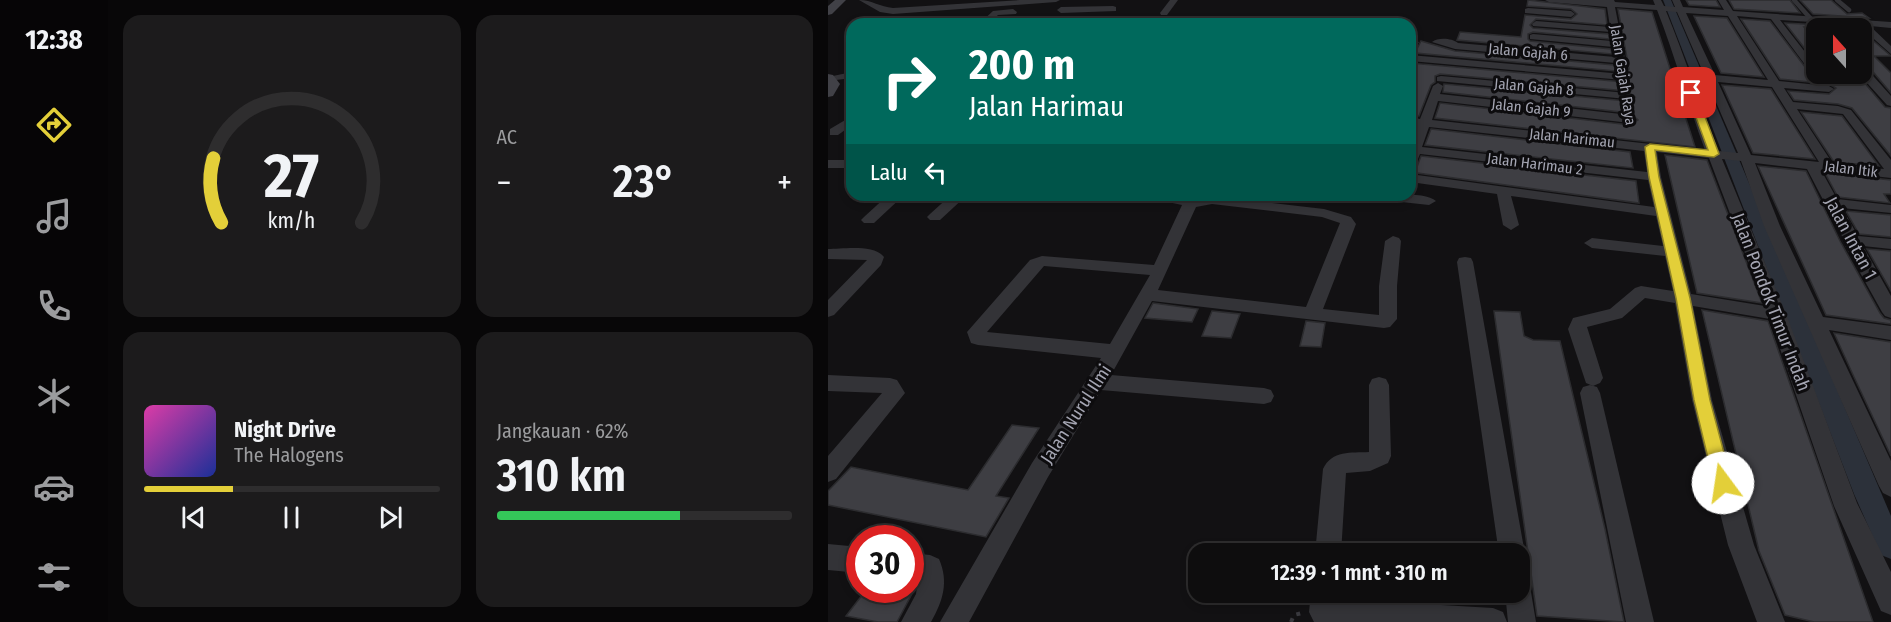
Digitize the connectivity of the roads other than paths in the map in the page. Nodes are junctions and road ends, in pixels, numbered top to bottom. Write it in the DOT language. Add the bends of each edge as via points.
graph roads {
  1 [pos="841,0"];
  2 [pos="879,0"];
  3 [pos="1056,0"];
  4 [pos="1174,0"];
  5 [pos="1550,0"];
  6 [pos="1837,0"];
  7 [pos="864,1"];
  8 [pos="1723,1"];
  9 [pos="1611,2"];
  10 [pos="1734,3"];
  11 [pos="1794,4"];
  12 [pos="1669,6"];
  13 [pos="1810,8"];
  14 [pos="1113,9"];
  15 [pos="1830,9"];
  16 [pos="1061,10"];
  17 [pos="1850,10"];
  18 [pos="1528,11"];
  19 [pos="828,12"];
  20 [pos="1024,12"];
  21 [pos="1164,13"];
  22 [pos="1730,14"];
  23 [pos="1582,15"];
  24 [pos="1774,17"];
  25 [pos="991,18"];
  26 [pos="1811,18"];
  27 [pos="1806,19"];
  28 [pos="1536,24"];
  29 [pos="1872,24"];
  30 [pos="1891,25"];
  31 [pos="1615,30"];
  32 [pos="1872,33"];
  33 [pos="1533,37"];
  34 [pos="1437,42"];
  35 [pos="1617,44"];
  36 [pos="1455,46"];
  37 [pos="1891,51"];
  38 [pos="1416,59"];
  39 [pos="1806,59"];
  40 [pos="1620,60"];
  41 [pos="1449,62"];
  42 [pos="846,77"];
  43 [pos="1623,77"];
  44 [pos="1711,78"];
  45 [pos="1441,79"];
  46 [pos="1872,80"];
  47 [pos="829,83"];
  48 [pos="1777,84"];
  49 [pos="1825,84"];
  50 [pos="1627,96"];
  51 [pos="1433,97"];
  52 [pos="1889,98"];
  53 [pos="1790,105"];
  54 [pos="1416,121"];
  55 [pos="1424,122"];
  56 [pos="846,124"];
  57 [pos="834,132"];
  58 [pos="1636,135"];
  59 [pos="1416,147"];
  60 [pos="1416,150"];
  61 [pos="1717,154"];
  62 [pos="1743,157"];
  63 [pos="1811,164"];
  64 [pos="1828,166"];
  65 [pos="1891,169"];
  66 [pos="1891,174"];
  67 [pos="1654,177"];
  68 [pos="1416,179"];
  69 [pos="1503,191"];
  70 [pos="1416,200"];
  71 [pos="890,201"];
  72 [pos="953,201"];
  73 [pos="1181,201"];
  74 [pos="1202,201"];
  75 [pos="1256,201"];
  76 [pos="1429,201"];
  77 [pos="1305,202"];
  78 [pos="1833,202"];
  79 [pos="1190,203"];
  80 [pos="1891,209"];
  81 [pos="1663,213"];
  82 [pos="935,217"];
  83 [pos="869,220"];
  84 [pos="1511,225"];
  85 [pos="1850,240"];
  86 [pos="1393,241"];
  87 [pos="1592,243"];
  88 [pos="1891,244"];
  89 [pos="1672,252"];
  90 [pos="828,254"];
  91 [pos="1465,262"];
  92 [pos="1160,271"];
  93 [pos="1147,295"];
  94 [pos="1683,298"];
  95 [pos="828,311"];
  96 [pos="1891,312"];
  97 [pos="1312,314"];
  98 [pos="1777,314"];
  99 [pos="1816,322"];
  100 [pos="1891,333"];
  101 [pos="1115,352"];
  102 [pos="1097,382"];
  103 [pos="828,383"];
  104 [pos="1378,385"];
  105 [pos="1264,396"];
  106 [pos="828,472"];
  107 [pos="1891,486"];
  108 [pos="1329,543"];
  109 [pos="1510,543"];
  110 [pos="828,557"];
  111 [pos="846,559"];
  112 [pos="924,567"];
  113 [pos="1891,601"];
  114 [pos="1332,603"];
  115 [pos="1519,603"];
  116 [pos="915,622"];
  117 [pos="954,622"];
  118 [pos="1493,622"];
  119 [pos="1522,622"];
  120 [pos="1640,622"];
  121 [pos="1771,622"];
  1 -- 19 [label="main road"];
  2 -- 7 [label="street"];
  3 -- 7 [label="street" via="893,11"];
  4 -- 21 [label="street"];
  5 -- 9 [label="street"];
  6 -- 17 [label="lane"];
  8 -- 10 [label="street"];
  8 -- 22 [label="street"];
  9 -- 12 [label="street"];
  9 -- 31 [label="street, Jalan Gajah Raya" via="1609,16"];
  11 -- 13 [label="street"];
  11 -- 26 [label="lane"];
  12 -- 22 [label="street"];
  12 -- 44 [label="street, Jalan Pondok Timur Indah"];
  12 -- 61 [label="street, Jalan Pondok Timur Indah" via="1680,56"];
  14 -- 16 [label="street"];
  15 -- 17 [label="street"];
  18 -- 23 [label="street"];
  20 -- 25 [label="street" via="998,13"];
  22 -- 24 [label="street"];
  22 -- 48 [label="street"];
  24 -- 27 [label="street"];
  24 -- 39 [label="street"];
  28 -- 31 [label="street"];
  29 -- 30 [label="street"];
  31 -- 35 [label="street, Jalan Gajah Raya"];
  32 -- 37 [label="street"];
  33 -- 35 [label="street"];
  34 -- 36 [label="street, Jalan Gajah 6"];
  35 -- 40 [label="street, Jalan Gajah Raya"];
  36 -- 40 [label="street, Jalan Gajah 6"];
  36 -- 41 [label="street"];
  38 -- 41 [label="street"];
  40 -- 43 [label="street, Jalan Gajah Raya"];
  41 -- 43 [label="street"];
  41 -- 45 [label="street"];
  42 -- 47 [label="street"];
  43 -- 50 [label="street, Jalan Gajah Raya"];
  44 -- 48 [label="street"];
  44 -- 62 [label="street, Jalan Pondok Timur Indah"];
  45 -- 50 [label="street, Jalan Gajah 8"];
  45 -- 51 [label="street"];
  46 -- 52 [label="street"];
  48 -- 49 [label="street" via="1829,89"];
  48 -- 53 [label="street"];
  50 -- 58 [label="street, Jalan Gajah Raya"];
  51 -- 55 [label="street"];
  51 -- 58 [label="street, Jalan Gajah 9"];
  53 -- 64 [label="street"];
  53 -- 65 [label="street" via="1846,112"];
  54 -- 55 [label="street, Jalan Harimau"];
  55 -- 58 [label="street, Jalan Harimau"];
  55 -- 59 [label="street"];
  56 -- 57 [label="street"];
  58 -- 61 [label="street, Jalan Harimau"];
  58 -- 67 [label="street, Jalan Gajah Raya"];
  60 -- 67 [label="street, Jalan Harimau 2"];
  61 -- 62 [label="street, Jalan Harimau"];
  61 -- 98 [label="street, Jalan Pondok Timur Indah"];
  62 -- 63 [label="street, Jalan Itik"];
  62 -- 99 [label="street, Jalan Pondok Timur Indah"];
  63 -- 64 [label="street, Jalan Itik"];
  63 -- 78 [label="street, Jalan Intan 1"];
  64 -- 66 [label="street, Jalan Itik"];
  67 -- 81 [label="street, Jalan Gajah Raya"];
  68 -- 69 [label="street"];
  69 -- 81 [label="street"];
  69 -- 84 [label="street"];
  70 -- 76 [label="street"];
  71 -- 83 [label="street"];
  72 -- 82 [label="street"];
  73 -- 79 [label="street"];
  74 -- 79 [label="street"];
  75 -- 77 [label="street"];
  77 -- 97 [label="street" via="1347,222"];
  78 -- 80 [label="street"];
  78 -- 85 [label="street, Jalan Intan 1"];
  79 -- 92 [label="street, Jalan Nurul Ilmi"];
  81 -- 89 [label="street, Jalan Gajah Raya"];
  85 -- 88 [label="street"];
  85 -- 96 [label="street, Jalan Intan 1"];
  86 -- 97 [label="street" via="1386,321"];
  87 -- 89 [label="street"];
  89 -- 94 [label="street, Jalan Gajah Raya"];
  90 -- 95 [label="street" via="876,258"];
  91 -- 109 [label="street"];
  92 -- 93 [label="street, Jalan Nurul Ilmi"];
  92 -- 101 [label="street" via="1042,261 976,332 978,338"];
  93 -- 97 [label="street"];
  93 -- 101 [label="street, Jalan Nurul Ilmi"];
  94 -- 98 [label="street"];
  94 -- 120 [label="street" via="1641,292 1616,314 1578,323 1577,329"];
  94 -- 121 [label="street, Jalan Gajah Raya" via="1702,400 1728,504"];
  98 -- 113 [label="street, Jalan Pondok Timur Indah" via="1846,506"];
  99 -- 100 [label="street"];
  99 -- 107 [label="street, Jalan Pondok Timur Indah"];
  101 -- 102 [label="street, Jalan Nurul Ilmi"];
  102 -- 105 [label="street"];
  102 -- 117 [label="street, Jalan Nurul Ilmi" via="1040,470"];
  103 -- 106 [label="street" via="890,386 895,393"];
  104 -- 108 [label="street" via="1380,456 1374,461 1344,463 1335,469"];
  110 -- 111 [label="street"];
  112 -- 116 [label="street" via="930,568 933,584 928,603"];
  114 -- 118 [label="street"];
  115 -- 119 [label="street"];
}
